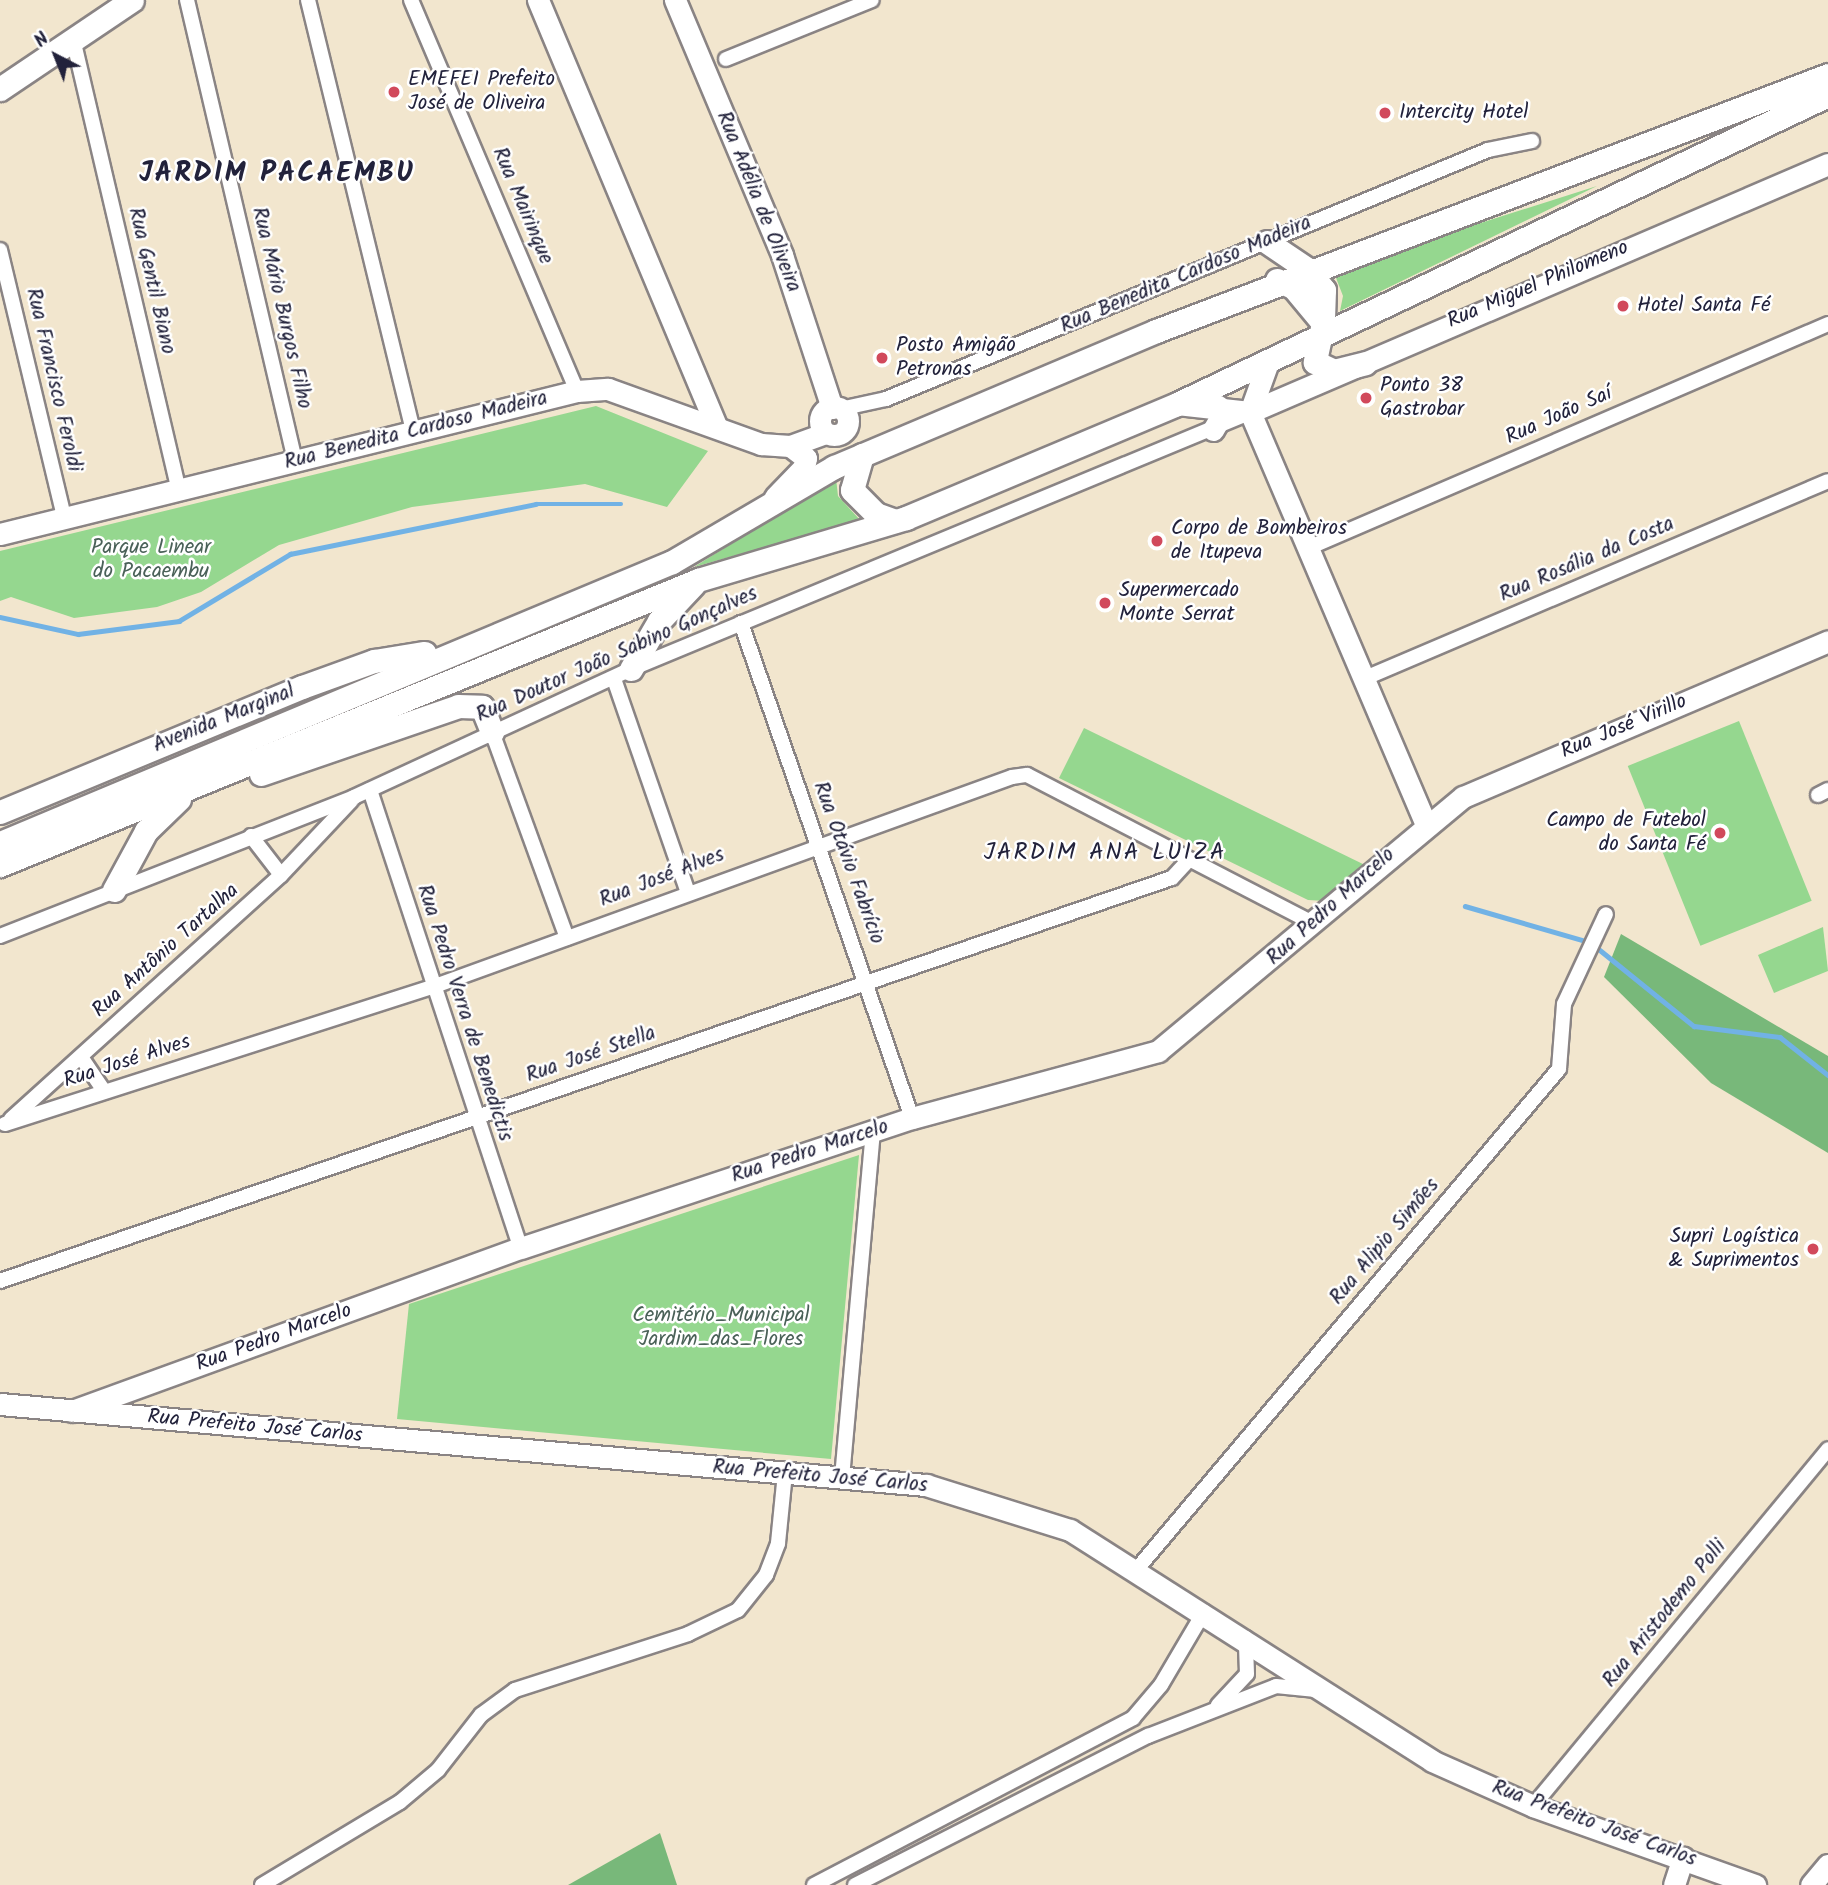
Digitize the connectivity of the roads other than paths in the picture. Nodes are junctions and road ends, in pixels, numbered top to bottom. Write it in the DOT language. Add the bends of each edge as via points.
graph roads {
  1 [pos="132,0"];
  2 [pos="187,0"];
  3 [pos="307,0"];
  4 [pos="411,0"];
  5 [pos="538,0"];
  6 [pos="674,0"];
  7 [pos="873,0"];
  8 [pos="73,39"];
  9 [pos="726,59"];
  10 [pos="1828,75"];
  11 [pos="0,89"];
  12 [pos="1828,95"];
  13 [pos="1532,141"];
  14 [pos="1828,164"];
  15 [pos="1267,242"];
  16 [pos="0,250"];
  17 [pos="1307,269"];
  18 [pos="1278,280"];
  19 [pos="1828,324"];
  20 [pos="1321,331"];
  21 [pos="1268,362"];
  22 [pos="1365,363"];
  23 [pos="578,391"];
  24 [pos="1177,404"];
  25 [pos="1218,406"];
  26 [pos="836,409"];
  27 [pos="1251,412"];
  28 [pos="717,427"];
  29 [pos="1213,430"];
  30 [pos="414,431"];
  31 [pos="790,446"];
  32 [pos="862,454"];
  33 [pos="295,461"];
  34 [pos="1828,481"];
  35 [pos="179,491"];
  36 [pos="757,516"];
  37 [pos="65,520"];
  38 [pos="895,521"];
  39 [pos="0,534"];
  40 [pos="1308,548"];
  41 [pos="698,580"];
  42 [pos="741,623"];
  43 [pos="1828,641"];
  44 [pos="454,648"];
  45 [pos="623,674"];
  46 [pos="1363,679"];
  47 [pos="492,732"];
  48 [pos="370,789"];
  49 [pos="191,790"];
  50 [pos="354,797"];
  51 [pos="0,812"];
  52 [pos="1425,823"];
  53 [pos="251,836"];
  54 [pos="0,843"];
  55 [pos="818,844"];
  56 [pos="1189,860"];
  57 [pos="0,865"];
  58 [pos="281,875"];
  59 [pos="114,890"];
  60 [pos="687,890"];
  61 [pos="1606,914"];
  62 [pos="1315,924"];
  63 [pos="0,936"];
  64 [pos="567,938"];
  65 [pos="868,982"];
  66 [pos="435,986"];
  67 [pos="80,1057"];
  68 [pos="104,1091"];
  69 [pos="474,1118"];
  70 [pos="912,1118"];
  71 [pos="3,1127"];
  72 [pos="873,1131"];
  73 [pos="521,1248"];
  74 [pos="0,1281"];
  75 [pos="135,1388"];
  76 [pos="0,1404"];
  77 [pos="72,1411"];
  78 [pos="128,1415"];
  79 [pos="1828,1449"];
  80 [pos="785,1473"];
  81 [pos="842,1478"];
  82 [pos="1137,1569"];
  83 [pos="1204,1612"];
  84 [pos="1246,1638"];
  85 [pos="1321,1691"];
  86 [pos="1209,1712"];
  87 [pos="1533,1806"];
  88 [pos="1683,1857"];
  89 [pos="1828,1865"];
  90 [pos="1733,1875"];
  91 [pos="262,1885"];
  92 [pos="814,1885"];
  93 [pos="855,1885"];
  94 [pos="1674,1885"];
  95 [pos="1713,1885"];
  96 [pos="1755,1885"];
  97 [pos="1811,1885"];
  1 -- 8 [label="main road"];
  2 -- 33 [label="street, Rua Mário Burgos Filho"];
  3 -- 30 [label="street"];
  4 -- 23 [label="street, Rua Mairinque"];
  5 -- 28 [label="street"];
  6 -- 26 [label="street, Rua Adélia de Oliveira" via="782,255"];
  7 -- 9 [label="street"];
  8 -- 11 [label="main road"];
  8 -- 35 [label="street, Rua Gentil Biano"];
  10 -- 17 [label="main road"];
  12 -- 20 [label="main road"];
  13 -- 15 [label="street, Rua Benedita Cardoso Madeira" via="1488,150"];
  14 -- 22 [label="street, Rua Miguel Philomeno"];
  15 -- 17 [label="main road"];
  15 -- 26 [label="street, Rua Benedita Cardoso Madeira" via="886,399"];
  16 -- 37 [label="street, Rua Francisco Feroldi"];
  17 -- 18 [label="main road"];
  17 -- 20 [label="main road" via="1324,290"];
  18 -- 20 [label="main road" via="1293,287"];
  18 -- 32 [label="main road"];
  19 -- 40 [label="street, Rua João Saí"];
  20 -- 21 [label="main road"];
  20 -- 22 [label="main road" via="1315,362 1324,370"];
  21 -- 24 [label="main road"];
  21 -- 27 [label="street"];
  22 -- 27 [label="street, Rua Miguel Philomeno"];
  23 -- 28 [label="street, Rua Benedita Cardoso Madeira" via="608,389"];
  23 -- 30 [label="street, Rua Benedita Cardoso Madeira"];
  24 -- 25 [label="street"];
  24 -- 38 [label="main road"];
  25 -- 27 [label="street"];
  25 -- 29 [label="street" via="1224,411"];
  26 -- 31 [label="street, Rua Benedita Cardoso Madeira" via="821,416 826,433"];
  27 -- 29 [label="street, Rua Doutor João Sabino Gonçalves"];
  27 -- 40 [label="street"];
  28 -- 31 [label="street, Rua Benedita Cardoso Madeira" via="740,440"];
  29 -- 42 [label="street, Rua Doutor João Sabino Gonçalves"];
  30 -- 33 [label="street, Rua Benedita Cardoso Madeira"];
  31 -- 36 [label="street" via="801,451 804,467"];
  32 -- 36 [label="main road"];
  32 -- 38 [label="main road" via="852,490 876,514"];
  33 -- 35 [label="street, Rua Benedita Cardoso Madeira"];
  34 -- 46 [label="street, Rua Rosália da Costa"];
  35 -- 37 [label="street, Rua Benedita Cardoso Madeira"];
  36 -- 44 [label="main road" via="671,562"];
  37 -- 39 [label="street, Rua Benedita Cardoso Madeira"];
  38 -- 41 [label="main road"];
  40 -- 46 [label="street"];
  41 -- 45 [label="main road" via="659,621"];
  41 -- 49 [label="main road"];
  42 -- 45 [label="street, Rua Doutor João Sabino Gonçalves"];
  42 -- 55 [label="street, Rua Otávio Fabrício"];
  43 -- 52 [label="street, Rua José Virillo" via="1463,797"];
  44 -- 51 [label="main road, Avenida Marginal" via="350,669"];
  44 -- 54 [label="main road"];
  45 -- 47 [label="street, Rua Doutor João Sabino Gonçalves"];
  45 -- 60 [label="street"];
  46 -- 52 [label="street"];
  47 -- 48 [label="street, Rua Doutor João Sabino Gonçalves"];
  47 -- 49 [label="main road" via="482,707 458,706 295,764"];
  47 -- 64 [label="street"];
  48 -- 50 [label="street, Rua Doutor João Sabino Gonçalves"];
  48 -- 66 [label="street, Rua Pedro Verra de Benedictis"];
  49 -- 57 [label="main road"];
  49 -- 59 [label="main road" via="146,831"];
  50 -- 53 [label="street, Rua Doutor João Sabino Gonçalves"];
  50 -- 58 [label="street, Rua Antônio Tartalha"];
  52 -- 62 [label="street, Rua Pedro Marcelo"];
  53 -- 58 [label="street"];
  53 -- 59 [label="street, Rua Doutor João Sabino Gonçalves"];
  55 -- 56 [label="street, Rua José Alves" via="1027,775"];
  55 -- 60 [label="street, Rua José Alves"];
  55 -- 65 [label="street, Rua Otávio Fabrício"];
  56 -- 62 [label="street, Rua José Alves"];
  56 -- 65 [label="street, Rua José Stella" via="1172,878"];
  58 -- 67 [label="street, Rua Antônio Tartalha"];
  59 -- 63 [label="street, Rua Doutor João Sabino Gonçalves"];
  60 -- 64 [label="street, Rua José Alves"];
  61 -- 82 [label="street, Rua Alipio Simões" via="1564,1004 1559,1069"];
  62 -- 70 [label="street, Rua Pedro Marcelo" via="1158,1051"];
  64 -- 66 [label="street, Rua José Alves"];
  65 -- 69 [label="street, Rua José Stella"];
  65 -- 70 [label="street, Rua Otávio Fabrício"];
  66 -- 68 [label="street, Rua José Alves"];
  66 -- 69 [label="street, Rua Pedro Verra de Benedictis"];
  67 -- 68 [label="street"];
  67 -- 71 [label="street, Rua Antônio Tartalha"];
  68 -- 71 [label="street, Rua José Alves"];
  69 -- 73 [label="street, Rua Pedro Verra de Benedictis"];
  69 -- 74 [label="street, Rua José Stella"];
  70 -- 72 [label="street, Rua Pedro Marcelo"];
  72 -- 73 [label="street, Rua Pedro Marcelo"];
  72 -- 81 [label="street"];
  73 -- 75 [label="street, Rua Pedro Marcelo"];
  75 -- 77 [label="street, Rua Pedro Marcelo"];
  75 -- 78 [label="street"];
  76 -- 77 [label="street, Rua Prefeito José Carlos"];
  77 -- 78 [label="street, Rua Prefeito José Carlos"];
  78 -- 80 [label="street, Rua Prefeito José Carlos"];
  79 -- 87 [label="street, Rua Aristodemo Polli"];
  80 -- 81 [label="street, Rua Prefeito José Carlos"];
  80 -- 91 [label="street" via="778,1543 766,1575 738,1610 688,1634 515,1690 481,1715 438,1770 400,1802"];
  81 -- 82 [label="street, Rua Prefeito José Carlos" via="926,1485 970,1497 1070,1530"];
  82 -- 83 [label="street, Rua Prefeito José Carlos"];
  83 -- 84 [label="street, Rua Prefeito José Carlos"];
  83 -- 92 [label="street" via="1161,1685 1133,1718"];
  84 -- 85 [label="street, Rua Prefeito José Carlos"];
  84 -- 86 [label="street" via="1247,1674 1238,1690"];
  85 -- 86 [label="street" via="1276,1686"];
  85 -- 87 [label="street, Rua Prefeito José Carlos" via="1432,1761"];
  86 -- 93 [label="street" via="1148,1736"];
  87 -- 88 [label="street, Rua Prefeito José Carlos"];
  88 -- 90 [label="street, Rua Prefeito José Carlos"];
  88 -- 94 [label="street"];
  89 -- 97 [label="street"];
  90 -- 95 [label="street"];
  90 -- 96 [label="street, Rua Prefeito José Carlos"];
}
